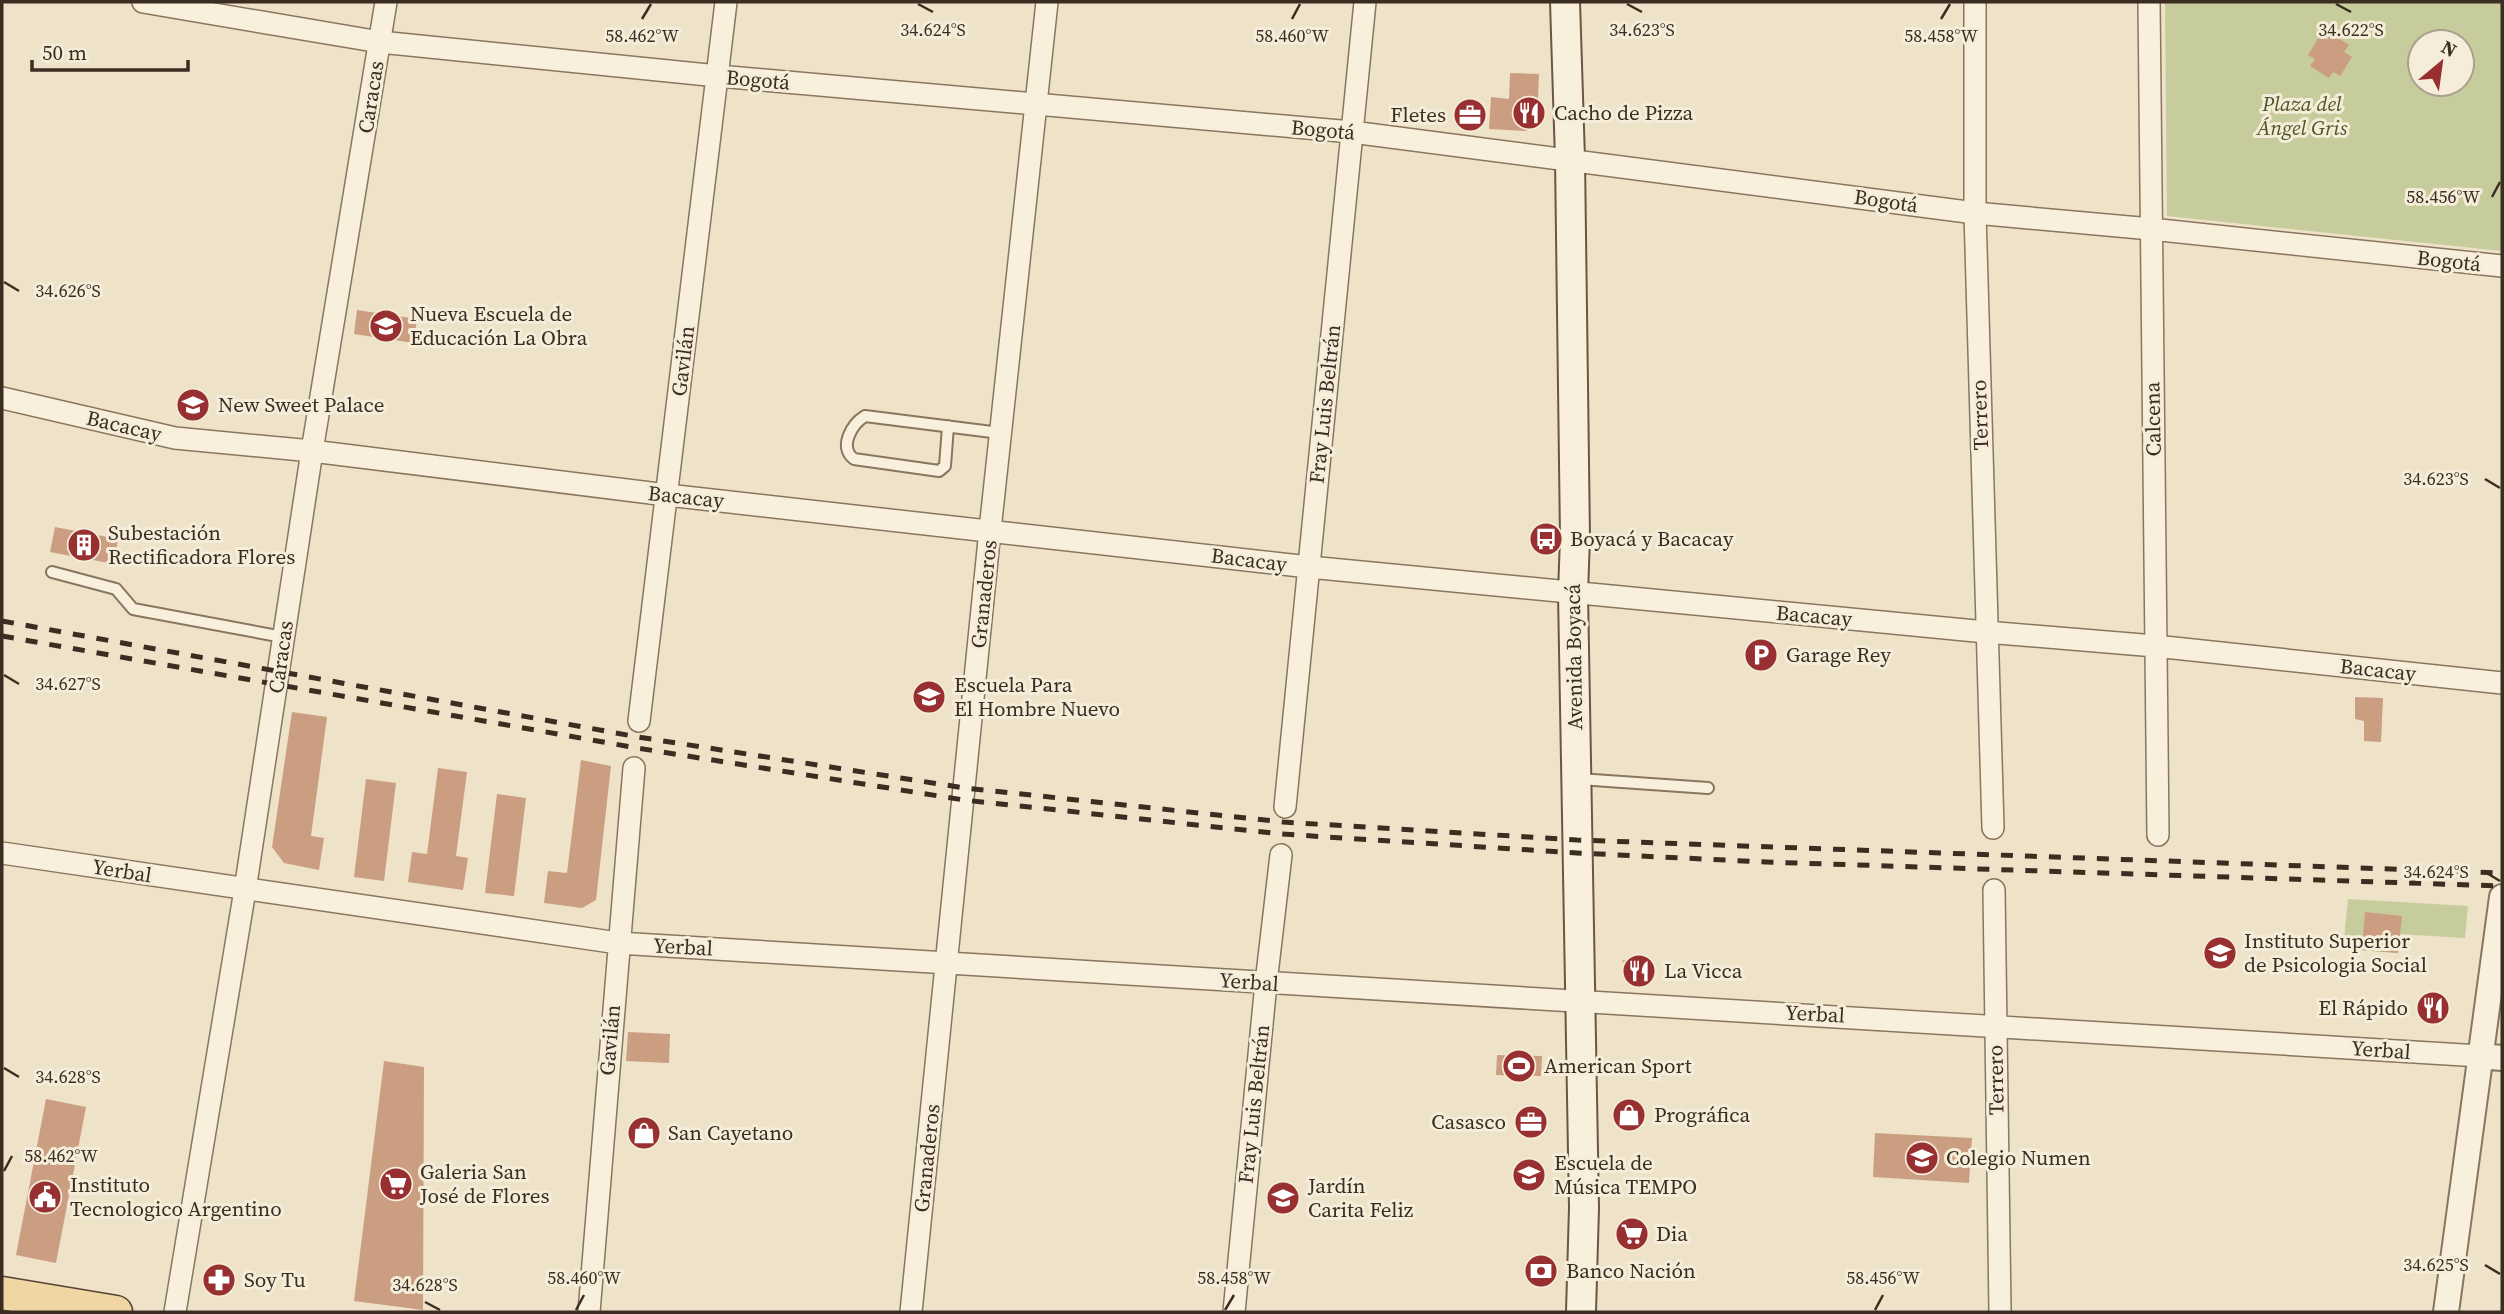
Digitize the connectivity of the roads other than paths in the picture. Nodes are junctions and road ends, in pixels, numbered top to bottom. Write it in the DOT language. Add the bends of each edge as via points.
graph roads {
  1 [pos="144,2"];
  2 [pos="386,2"];
  3 [pos="726,2"];
  4 [pos="1047,2"];
  5 [pos="1364,2"];
  6 [pos="1565,2"];
  7 [pos="1975,2"];
  8 [pos="2149,2"];
  9 [pos="380,42"];
  10 [pos="718,76"];
  11 [pos="1035,105"];
  12 [pos="1352,132"];
  13 [pos="1570,159"];
  14 [pos="1975,213"];
  15 [pos="2151,229"];
  16 [pos="2502,267"];
  17 [pos="2,398"];
  18 [pos="948,426"];
  19 [pos="1000,433"];
  20 [pos="312,451"];
  21 [pos="667,495"];
  22 [pos="990,530"];
  23 [pos="1309,567"];
  24 [pos="52,572"];
  25 [pos="1573,593"];
  26 [pos="1986,632"];
  27 [pos="283,637"];
  28 [pos="2155,646"];
  29 [pos="2502,683"];
  30 [pos="639,721"];
  31 [pos="634,768"];
  32 [pos="1576,779"];
  33 [pos="1708,788"];
  34 [pos="1285,807"];
  35 [pos="1993,828"];
  36 [pos="2158,835"];
  37 [pos="2,853"];
  38 [pos="1282,855"];
  39 [pos="245,890"];
  40 [pos="1994,890"];
  41 [pos="2502,897"];
  42 [pos="618,943"];
  43 [pos="946,961"];
  44 [pos="1266,983"];
  45 [pos="1580,1000"];
  46 [pos="1995,1025"];
  47 [pos="2491,1057"];
  48 [pos="2,1293"];
  49 [pos="116,1312"];
  50 [pos="175,1312"];
  51 [pos="589,1312"];
  52 [pos="911,1312"];
  53 [pos="1234,1312"];
  54 [pos="1581,1312"];
  55 [pos="2000,1312"];
  56 [pos="2446,1312"];
  1 -- 9 [label="street, Bogotá"];
  2 -- 9 [label="street, Caracas"];
  3 -- 10 [label="street, Gavilán"];
  4 -- 11 [label="street, Granaderos"];
  5 -- 12 [label="street, Fray Luis Beltrán"];
  6 -- 13 [label="main road, Avenida Boyacá"];
  7 -- 14 [label="street, Terrero"];
  8 -- 15 [label="street, Calcena"];
  9 -- 10 [label="street, Bogotá"];
  9 -- 20 [label="street, Caracas"];
  10 -- 11 [label="street, Bogotá"];
  10 -- 21 [label="street, Gavilán"];
  11 -- 12 [label="street, Bogotá"];
  11 -- 19 [label="street, Granaderos"];
  12 -- 13 [label="street, Bogotá"];
  12 -- 23 [label="street, Fray Luis Beltrán"];
  13 -- 14 [label="street, Bogotá"];
  13 -- 25 [label="main road, Avenida Boyacá"];
  14 -- 15 [label="street, Bogotá"];
  14 -- 26 [label="street, Terrero"];
  15 -- 16 [label="street, Bogotá"];
  15 -- 28 [label="street, Calcena"];
  17 -- 20 [label="street, Bacacay" via="175,438"];
  18 -- 18 [label="lane" via="945,466 939,471 854,459 847,450 849,431 865,416"];
  18 -- 19 [label="lane"];
  19 -- 22 [label="street, Granaderos"];
  20 -- 21 [label="street, Bacacay"];
  20 -- 27 [label="street, Caracas"];
  21 -- 22 [label="street, Bacacay"];
  21 -- 30 [label="street, Gavilán"];
  22 -- 23 [label="street, Bacacay"];
  22 -- 43 [label="street, Granaderos"];
  23 -- 25 [label="street, Bacacay"];
  23 -- 34 [label="street, Fray Luis Beltrán"];
  24 -- 27 [label="lane" via="116,589 133,610"];
  25 -- 26 [label="street, Bacacay"];
  25 -- 32 [label="main road, Avenida Boyacá"];
  26 -- 28 [label="street, Bacacay"];
  26 -- 35 [label="street, Terrero"];
  27 -- 39 [label="street, Caracas"];
  28 -- 29 [label="street, Bacacay"];
  28 -- 36 [label="street, Calcena"];
  31 -- 42 [label="street, Gavilán"];
  32 -- 33 [label="lane"];
  32 -- 45 [label="main road, Avenida Boyacá"];
  37 -- 39 [label="street, Yerbal"];
  38 -- 44 [label="street, Fray Luis Beltrán"];
  39 -- 42 [label="street, Yerbal"];
  39 -- 50 [label="street, Caracas"];
  40 -- 46 [label="street, Terrero"];
  41 -- 47 [label="street"];
  42 -- 43 [label="street, Yerbal"];
  42 -- 51 [label="street, Gavilán"];
  43 -- 44 [label="street, Yerbal"];
  43 -- 52 [label="street, Granaderos"];
  44 -- 45 [label="street, Yerbal"];
  44 -- 53 [label="street, Fray Luis Beltrán"];
  45 -- 46 [label="street, Yerbal"];
  45 -- 54 [label="main road, Avenida Boyacá"];
  46 -- 47 [label="street, Yerbal"];
  46 -- 55 [label="street, Terrero"];
  47 -- 56 [label="street"];
  48 -- 49 [label="main road"];
}
